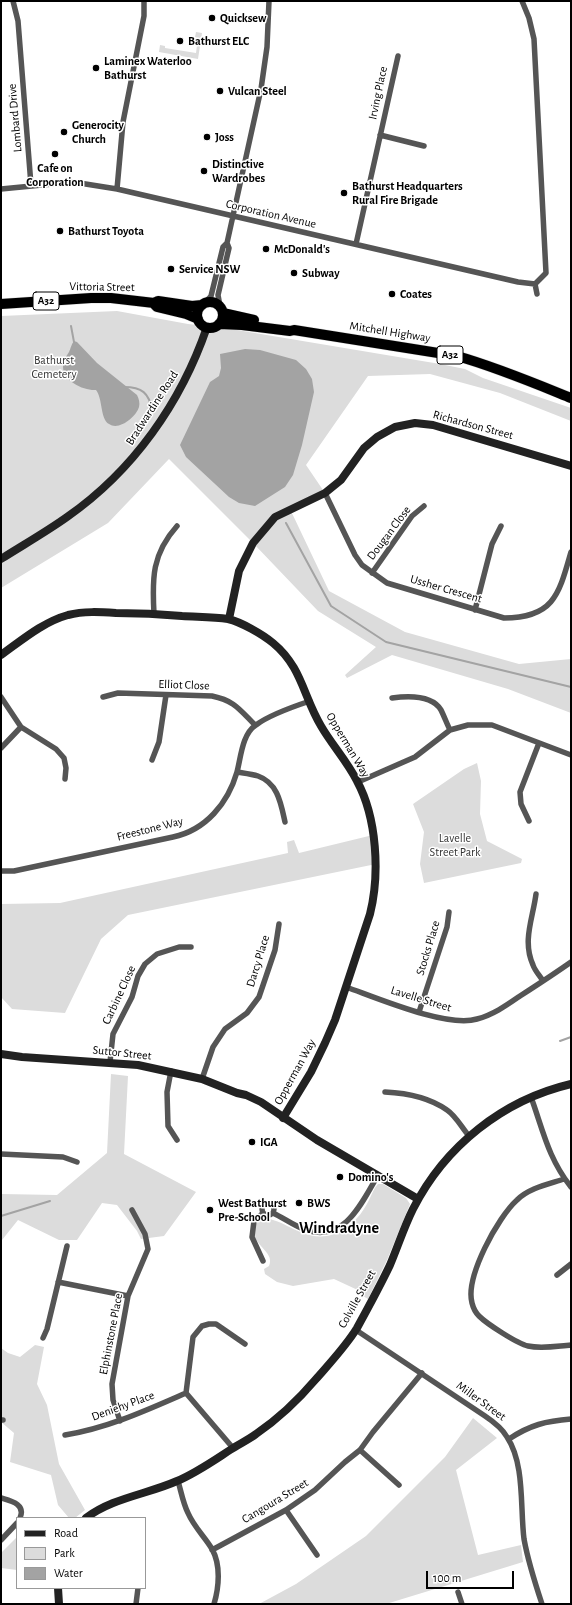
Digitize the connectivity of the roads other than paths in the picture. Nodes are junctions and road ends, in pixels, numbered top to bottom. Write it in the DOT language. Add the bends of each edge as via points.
graph roads {
  1 [pos="13,1"];
  2 [pos="144,1"];
  3 [pos="269,1"];
  4 [pos="522,1"];
  5 [pos="398,56"];
  6 [pos="380,135"];
  7 [pos="424,146"];
  8 [pos="31,185"];
  9 [pos="1,189"];
  10 [pos="117,189"];
  11 [pos="233,217"];
  12 [pos="227,243"];
  13 [pos="356,244"];
  14 [pos="535,284"];
  15 [pos="537,294"];
  16 [pos="154,303"];
  17 [pos="1,304"];
  18 [pos="204,304"];
  19 [pos="221,309"];
  20 [pos="198,319"];
  21 [pos="219,324"];
  22 [pos="207,327"];
  23 [pos="294,330"];
  24 [pos="571,398"];
  25 [pos="571,466"];
  26 [pos="325,492"];
  27 [pos="424,506"];
  28 [pos="177,526"];
  29 [pos="501,526"];
  30 [pos="571,552"];
  31 [pos="1,559"];
  32 [pos="372,573"];
  33 [pos="474,610"];
  34 [pos="154,614"];
  35 [pos="229,619"];
  36 [pos="1,655"];
  37 [pos="166,695"];
  38 [pos="1,697"];
  39 [pos="103,697"];
  40 [pos="392,698"];
  41 [pos="310,701"];
  42 [pos="255,725"];
  43 [pos="22,727"];
  44 [pos="450,730"];
  45 [pos="539,743"];
  46 [pos="1,748"];
  47 [pos="571,754"];
  48 [pos="152,760"];
  49 [pos="236,772"];
  50 [pos="65,779"];
  51 [pos="358,782"];
  52 [pos="529,821"];
  53 [pos="285,822"];
  54 [pos="1,871"];
  55 [pos="536,894"];
  56 [pos="449,912"];
  57 [pos="279,924"];
  58 [pos="191,947"];
  59 [pos="571,962"];
  60 [pos="543,981"];
  61 [pos="346,987"];
  62 [pos="419,1012"];
  63 [pos="1,1054"];
  64 [pos="110,1062"];
  65 [pos="171,1071"];
  66 [pos="202,1079"];
  67 [pos="571,1084"];
  68 [pos="385,1092"];
  69 [pos="531,1097"];
  70 [pos="283,1118"];
  71 [pos="469,1136"];
  72 [pos="178,1140"];
  73 [pos="1,1154"];
  74 [pos="77,1162"];
  75 [pos="378,1176"];
  76 [pos="564,1178"];
  77 [pos="571,1187"];
  78 [pos="418,1200"];
  79 [pos="132,1210"];
  80 [pos="263,1213"];
  81 [pos="273,1213"];
  82 [pos="67,1246"];
  83 [pos="263,1261"];
  84 [pos="571,1264"];
  85 [pos="557,1275"];
  86 [pos="58,1282"];
  87 [pos="128,1296"];
  88 [pos="356,1330"];
  89 [pos="43,1338"];
  90 [pos="245,1344"];
  91 [pos="571,1345"];
  92 [pos="422,1373"];
  93 [pos="186,1393"];
  94 [pos="571,1419"];
  95 [pos="120,1421"];
  96 [pos="65,1435"];
  97 [pos="509,1439"];
  98 [pos="233,1448"];
  99 [pos="360,1450"];
  100 [pos="178,1481"];
  101 [pos="399,1486"];
  102 [pos="1,1498"];
  103 [pos="286,1510"];
  104 [pos="20,1517"];
  105 [pos="88,1517"];
  106 [pos="16,1524"];
  107 [pos="1,1540"];
  108 [pos="212,1550"];
  109 [pos="317,1555"];
  110 [pos="58,1589"];
  111 [pos="138,1589"];
  112 [pos="458,1592"];
  113 [pos="59,1604"];
  114 [pos="136,1604"];
  115 [pos="214,1604"];
  116 [pos="462,1604"];
  117 [pos="542,1604"];
  1 -- 8 [label="street, Lombard Drive" via="18,21"];
  2 -- 10 [label="street" via="144,16 123,122"];
  3 -- 11 [label="street" via="267,46 261,89"];
  4 -- 14 [label="street" via="534,39 546,273"];
  5 -- 6 [label="street, Irving Place"];
  6 -- 7 [label="street, Irving Place"];
  6 -- 13 [label="street, Irving Place"];
  8 -- 9 [label="street, Corporation Avenue"];
  8 -- 10 [label="street, Corporation Avenue" via="73,182"];
  10 -- 11 [label="street, Corporation Avenue"];
  11 -- 12 [label="street"];
  11 -- 13 [label="street, Corporation Avenue"];
  12 -- 18 [label="street" via="223,247 211,296"];
  12 -- 19 [label="street" via="230,248 218,295"];
  13 -- 14 [label="street, Corporation Avenue"];
  14 -- 15 [label="street"];
  16 -- 17 [label="highway, Vittoria Street / A32" via="91,298"];
  16 -- 18 [label="highway, Vittoria Street / A32" via="158,301 192,306"];
  16 -- 20 [label="highway, Vittoria Street / A32" via="157,307"];
  18 -- 19 [label="highway, A32" via="213,302"];
  18 -- 20 [label="highway" via="198,311"];
  19 -- 21 [label="highway" via="222,321"];
  19 -- 23 [label="highway, Mitchell Highway / A32" via="243,318 288,326"];
  20 -- 22 [label="highway, A32"];
  21 -- 22 [label="highway, A32"];
  21 -- 23 [label="highway, Mitchell Highway / A32"];
  22 -- 31 [label="street, Bradwardine Road" via="182,386 151,434 128,462 104,488 68,516"];
  23 -- 24 [label="highway, Mitchell Highway / A32" via="457,356"];
  25 -- 26 [label="street, Richardson Street" via="433,425 415,424 395,427 377,437 364,448 341,480"];
  26 -- 32 [label="street, Ussher Crescent" via="355,555"];
  26 -- 35 [label="street, Richardson Street" via="275,517 258,537 239,571"];
  27 -- 32 [label="street, Dougan Close" via="412,516"];
  28 -- 34 [label="street" via="167,538 156,561 153,582"];
  29 -- 33 [label="street" via="492,544"];
  30 -- 33 [label="street, Ussher Crescent" via="562,583 554,599 540,611 522,618 504,618"];
  32 -- 33 [label="street, Ussher Crescent" via="387,583"];
  34 -- 35 [label="street, Opperman Way"];
  34 -- 36 [label="street, Opperman Way" via="85,612 68,615 44,624"];
  35 -- 41 [label="street, Opperman Way" via="254,630 273,643 289,659 302,680"];
  37 -- 39 [label="street, Elliot Close" via="118,693"];
  37 -- 42 [label="street, Elliot Close" via="212,696 227,699"];
  37 -- 48 [label="street" via="159,742"];
  38 -- 43 [label="street"];
  40 -- 44 [label="street" via="408,696 435,703"];
  41 -- 42 [label="street"];
  41 -- 51 [label="street, Opperman Way" via="321,725"];
  42 -- 49 [label="street, Freestone Way" via="244,742"];
  43 -- 46 [label="street"];
  43 -- 50 [label="street" via="56,749 64,758"];
  44 -- 45 [label="street" via="468,725 492,725"];
  44 -- 51 [label="street" via="415,757"];
  45 -- 47 [label="street"];
  45 -- 52 [label="street" via="520,792 521,804"];
  49 -- 53 [label="street" via="258,776 272,784 281,804"];
  49 -- 54 [label="street, Freestone Way" via="230,792 220,808 191,831 14,871"];
  51 -- 61 [label="street, Opperman Way" via="372,824 376,864 374,898"];
  55 -- 60 [label="street" via="527,944 533,966"];
  56 -- 62 [label="street, Stocks Place" via="448,927"];
  57 -- 66 [label="street, Darcy Place" via="275,950 259,997 247,1013 225,1029 213,1047"];
  58 -- 64 [label="street, Carbine Close" via="179,947 157,954 145,964 113,1034"];
  59 -- 60 [label="street, Lavelle Street"];
  60 -- 62 [label="street, Lavelle Street" via="496,1012 477,1019 451,1021"];
  61 -- 62 [label="street, Lavelle Street"];
  61 -- 70 [label="street, Opperman Way" via="326,1043"];
  63 -- 64 [label="street, Suttor Street"];
  64 -- 65 [label="street, Suttor Street"];
  65 -- 66 [label="street, Suttor Street"];
  65 -- 72 [label="street" via="167,1092 168,1126"];
  66 -- 70 [label="street, Suttor Street" via="261,1102"];
  67 -- 69 [label="street, Colville Street"];
  68 -- 71 [label="street" via="402,1093 435,1104 448,1111"];
  69 -- 71 [label="street, Colville Street" via="490,1119"];
  69 -- 76 [label="street" via="543,1137"];
  70 -- 75 [label="street, Suttor Street"];
  71 -- 78 [label="street, Colville Street" via="435,1174"];
  73 -- 74 [label="street" via="63,1157"];
  75 -- 78 [label="street, Suttor Street"];
  75 -- 81 [label="street" via="350,1218 344,1224 330,1230 308,1230"];
  76 -- 77 [label="street"];
  76 -- 91 [label="street" via="536,1188 518,1199 509,1209 486,1244 470,1291 472,1304 480,1317 520,1344 542,1348"];
  78 -- 88 [label="street, Colville Street" via="390,1266"];
  79 -- 87 [label="street, Elphinstone Place" via="145,1234 148,1249"];
  80 -- 81 [label="street" via="268,1216"];
  80 -- 81 [label="street" via="261,1208 267,1203 273,1205"];
  80 -- 83 [label="street" via="254,1221 252,1237"];
  82 -- 86 [label="street"];
  84 -- 85 [label="street"];
  86 -- 87 [label="street"];
  86 -- 89 [label="street"];
  87 -- 95 [label="street, Elphinstone Place" via="112,1384 113,1400"];
  88 -- 92 [label="street, Miller Street"];
  88 -- 98 [label="street, Colville Street" via="315,1380 285,1410 256,1434"];
  90 -- 93 [label="street" via="216,1324 202,1326 193,1337"];
  92 -- 97 [label="street, Miller Street" via="492,1421"];
  92 -- 99 [label="street, Cangoura Street"];
  93 -- 95 [label="street, Deniehy Place"];
  93 -- 98 [label="street"];
  94 -- 97 [label="street" via="533,1426"];
  95 -- 96 [label="street, Deniehy Place" via="86,1432"];
  97 -- 117 [label="street, Miller Street" via="518,1468 527,1552"];
  98 -- 100 [label="street, Colville Street"];
  99 -- 101 [label="street"];
  99 -- 103 [label="street, Cangoura Street" via="315,1490"];
  100 -- 105 [label="street, Colville Street" via="104,1508"];
  100 -- 108 [label="street" via="187,1512"];
  102 -- 104 [label="street" via="15,1502 21,1508"];
  103 -- 108 [label="street, Cangoura Street"];
  103 -- 109 [label="street"];
  106 -- 107 [label="street"];
  108 -- 115 [label="street" via="218,1576"];
  110 -- 113 [label="street"];
  111 -- 114 [label="street"];
  112 -- 116 [label="street"];
}
